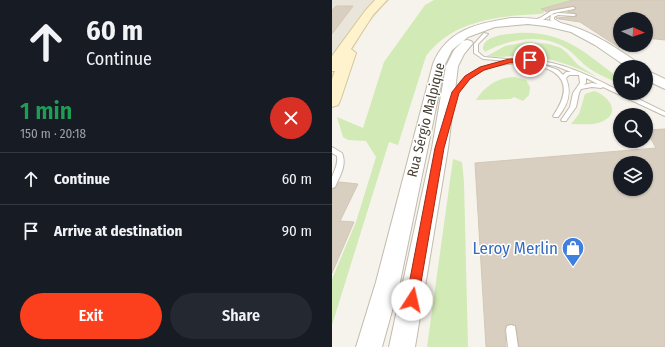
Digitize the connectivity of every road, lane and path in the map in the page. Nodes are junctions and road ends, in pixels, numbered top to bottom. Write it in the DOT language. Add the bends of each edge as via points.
graph roads {
  1 [pos="381,0"];
  2 [pos="574,8"];
  3 [pos="529,21"];
  4 [pos="356,33"];
  5 [pos="486,34"];
  6 [pos="515,60"];
  7 [pos="624,60"];
  8 [pos="613,65"];
  9 [pos="332,67"];
  10 [pos="581,74"];
  11 [pos="563,78"];
  12 [pos="653,78"];
  13 [pos="665,85"];
  14 [pos="580,88"];
  15 [pos="613,90"];
  16 [pos="613,90"];
  17 [pos="653,90"];
  18 [pos="665,96"];
  19 [pos="635,100"];
  20 [pos="332,101"];
  21 [pos="665,114"];
  22 [pos="556,116"];
  23 [pos="564,120"];
  24 [pos="440,148"];
  25 [pos="332,149"];
  26 [pos="332,185"];
  27 [pos="511,330"];
  28 [pos="369,347"];
  29 [pos="402,347"];
  30 [pos="513,347"];
  1 -- 4 [label="main road"];
  2 -- 3 [label="lane" via="551,12 542,20"];
  3 -- 7 [label="street, Rua Sérgio Malpique" via="569,20 586,35"];
  3 -- 28 [label="street, Rua Sérgio Malpique" via="478,28 452,43 442,56 388,282"];
  4 -- 9 [label="main road"];
  4 -- 20 [label="main road"];
  5 -- 6 [label="lane" via="476,44 478,55 490,59"];
  5 -- 8 [label="street, Rua Sérgio Malpique" via="517,28 558,32 575,38"];
  5 -- 24 [label="street, Rua Sérgio Malpique" via="467,42 455,58 448,83"];
  6 -- 10 [label="lane" via="550,62"];
  6 -- 11 [label="lane" via="550,68"];
  6 -- 24 [label="lane" via="482,69 467,77 453,98"];
  10 -- 11 [label="lane" via="568,73"];
  10 -- 14 [label="lane" via="584,80"];
  10 -- 15 [label="lane"];
  11 -- 22 [label="lane" via="567,96"];
  12 -- 13 [label="street"];
  14 -- 16 [label="lane" via="592,85"];
  14 -- 23 [label="lane" via="576,93 573,107"];
  17 -- 18 [label="street"];
  19 -- 21 [label="lane"];
  24 -- 29 [label="street, Rua Sérgio Malpique"];
  25 -- 26 [label="lane" via="340,155 342,162"];
  27 -- 30 [label="lane"];
}
